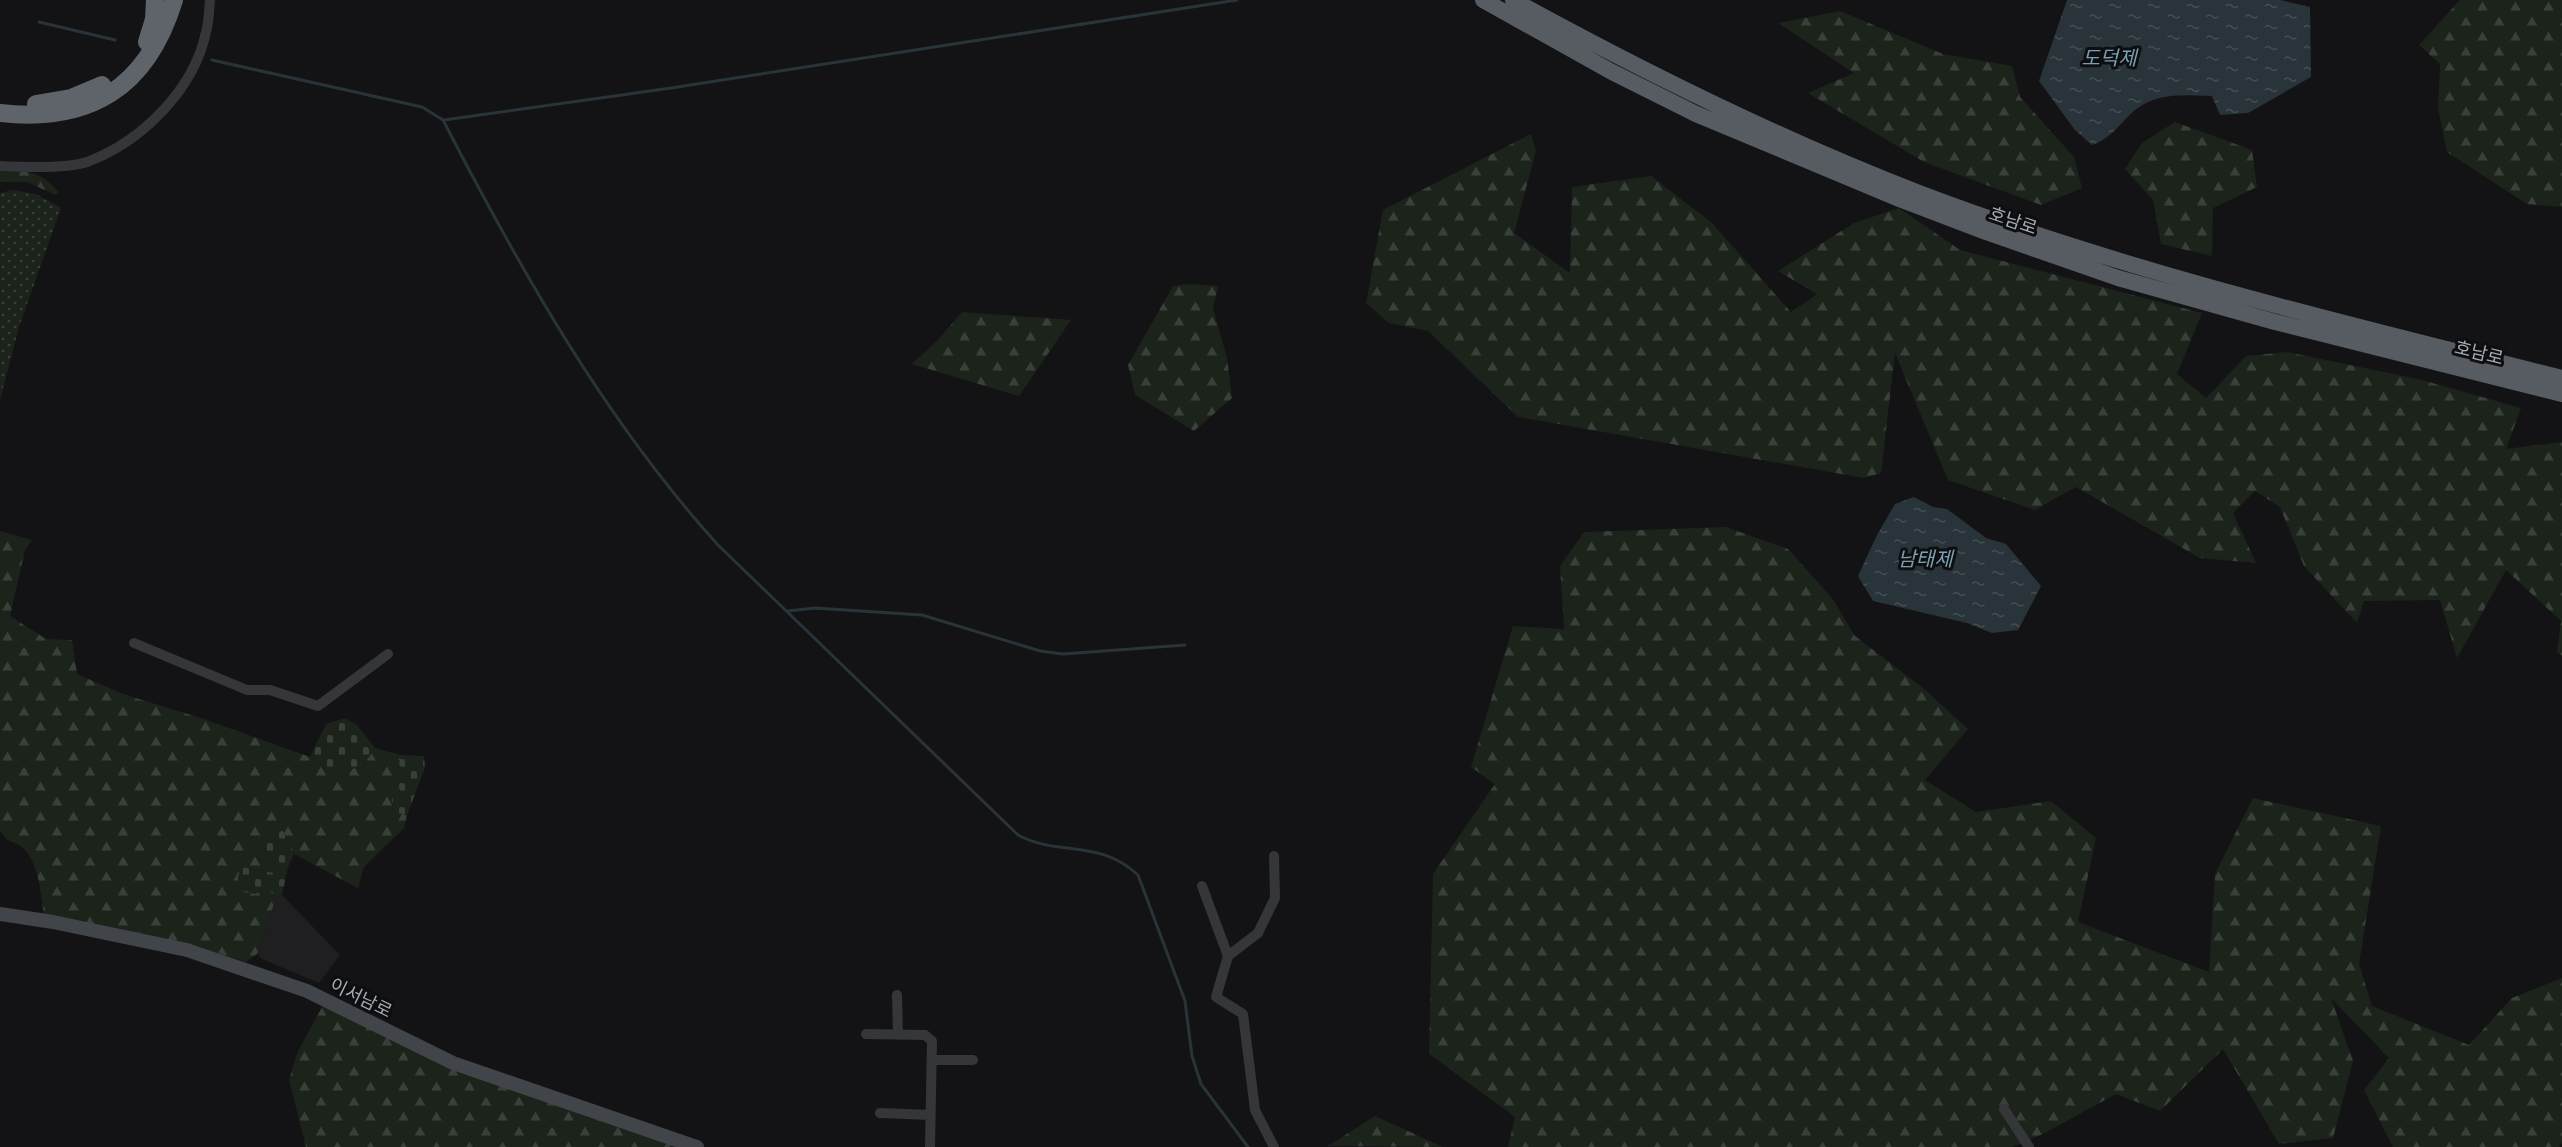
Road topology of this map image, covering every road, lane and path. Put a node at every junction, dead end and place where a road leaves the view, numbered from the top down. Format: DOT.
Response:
graph roads {
  1 [pos="155,0"];
  2 [pos="174,0"];
  3 [pos="210,0"];
  4 [pos="1483,0"];
  5 [pos="1513,0"];
  6 [pos="0,101"];
  7 [pos="0,113"];
  8 [pos="0,166"];
  9 [pos="2275,322"];
  10 [pos="2427,372"];
  11 [pos="2562,378"];
  12 [pos="2562,394"];
  13 [pos="134,644"];
  14 [pos="388,654"];
  15 [pos="1274,856"];
  16 [pos="1202,886"];
  17 [pos="0,914"];
  18 [pos="1228,956"];
  19 [pos="897,995"];
  20 [pos="866,1034"];
  21 [pos="898,1035"];
  22 [pos="932,1060"];
  23 [pos="973,1060"];
  24 [pos="2004,1109"];
  25 [pos="880,1113"];
  26 [pos="930,1115"];
  27 [pos="697,1147"];
  28 [pos="930,1147"];
  29 [pos="1274,1147"];
  30 [pos="2029,1147"];
  1 -- 6 [label="highway"];
  2 -- 7 [label="highway"];
  3 -- 8 [label="street"];
  4 -- 9 [label="highway, 호남로"];
  5 -- 11 [label="highway, 호남로"];
  9 -- 10 [label="highway"];
  9 -- 12 [label="highway, 호남로"];
  13 -- 14 [label="street"];
  15 -- 18 [label="street"];
  16 -- 18 [label="street"];
  17 -- 27 [label="main road, 이서남로"];
  18 -- 29 [label="street"];
  19 -- 21 [label="street"];
  20 -- 21 [label="street"];
  21 -- 22 [label="street"];
  22 -- 23 [label="street"];
  22 -- 26 [label="street"];
  24 -- 30 [label="street"];
  25 -- 26 [label="street"];
  26 -- 28 [label="street"];
}
